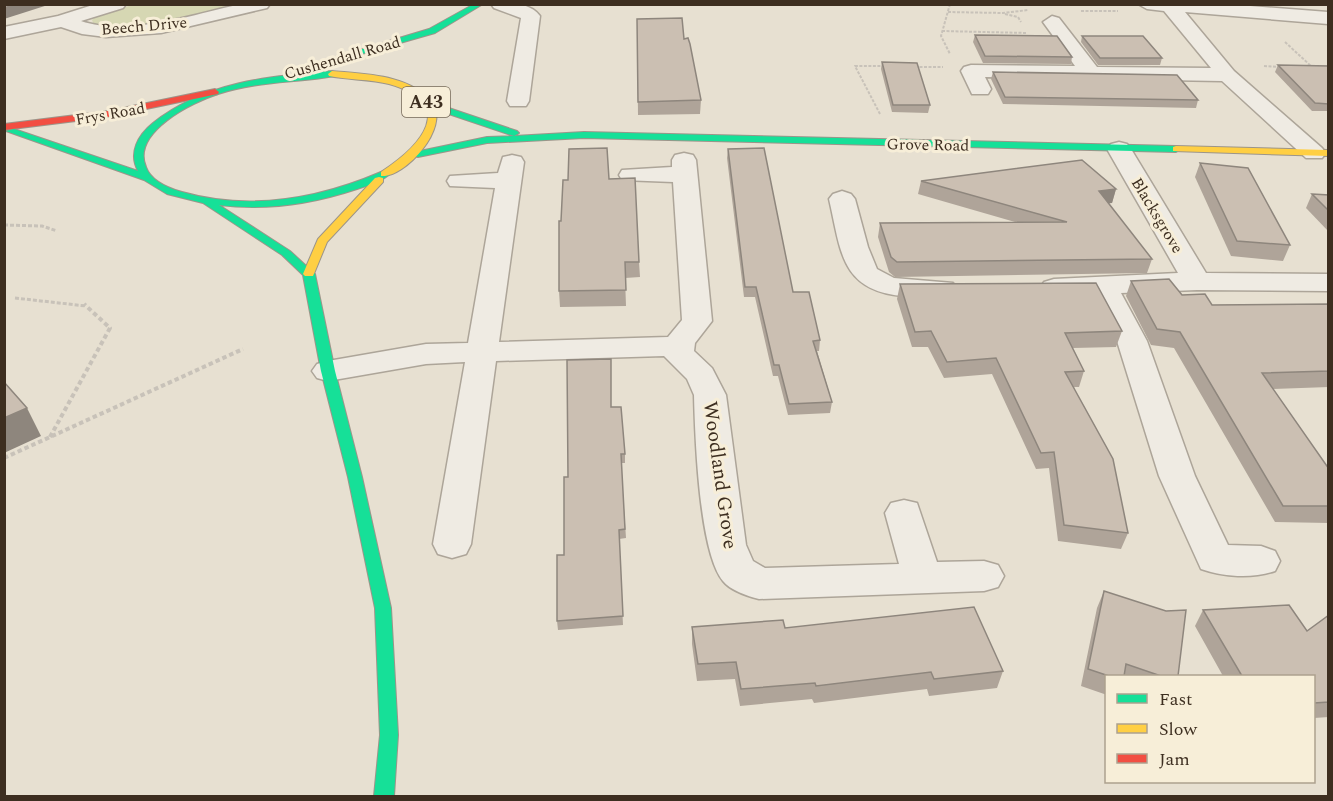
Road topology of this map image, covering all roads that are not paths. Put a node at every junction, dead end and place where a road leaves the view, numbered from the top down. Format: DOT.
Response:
graph roads {
  1 [pos="117,4"];
  2 [pos="261,4"];
  3 [pos="480,4"];
  4 [pos="500,4"];
  5 [pos="1147,4"];
  6 [pos="1171,7"];
  7 [pos="1258,10"];
  8 [pos="1329,18"];
  9 [pos="62,21"];
  10 [pos="1052,22"];
  11 [pos="432,31"];
  12 [pos="4,33"];
  13 [pos="416,49"];
  14 [pos="1091,73"];
  15 [pos="1227,75"];
  16 [pos="969,76"];
  17 [pos="251,82"];
  18 [pos="215,92"];
  19 [pos="518,101"];
  20 [pos="428,104"];
  21 [pos="4,128"];
  22 [pos="1119,149"];
  23 [pos="1321,153"];
  24 [pos="418,154"];
  25 [pos="516,160"];
  26 [pos="384,175"];
  27 [pos="631,175"];
  28 [pos="146,177"];
  29 [pos="459,181"];
  30 [pos="842,199"];
  31 [pos="204,201"];
  32 [pos="309,274"];
  33 [pos="1197,282"];
  34 [pos="1329,282"];
  35 [pos="1103,287"];
  36 [pos="1024,288"];
  37 [pos="967,289"];
  38 [pos="678,346"];
  39 [pos="481,350"];
  40 [pos="328,372"];
  41 [pos="904,513"];
  42 [pos="452,544"];
  43 [pos="1261,561"];
  44 [pos="984,576"];
  45 [pos="922,578"];
  46 [pos="384,796"];
  1 -- 9 [label="street, Beech Drive"];
  2 -- 9 [label="street, Beech Drive"];
  3 -- 11 [label="main road, Cushendall Road / A43"];
  4 -- 19 [label="street"];
  5 -- 6 [label="street"];
  6 -- 7 [label="street"];
  6 -- 15 [label="street"];
  7 -- 8 [label="street"];
  9 -- 12 [label="street, Beech Drive"];
  10 -- 14 [label="street"];
  11 -- 13 [label="main road, Cushendall Road / A43"];
  11 -- 17 [label="main road, Cushendall Road / A43"];
  14 -- 15 [label="street"];
  14 -- 16 [label="street"];
  15 -- 23 [label="street"];
  17 -- 18 [label="main road, A43"];
  17 -- 20 [label="main road, A43"];
  18 -- 21 [label="main road, Frys Road"];
  18 -- 28 [label="main road, A43"];
  20 -- 24 [label="main road, A43"];
  20 -- 25 [label="main road, Grove Road"];
  21 -- 28 [label="main road, Frys Road"];
  22 -- 23 [label="main road, Grove Road"];
  22 -- 25 [label="main road, Grove Road"];
  22 -- 33 [label="street, Blacksgrove"];
  24 -- 25 [label="main road, Grove Road"];
  24 -- 26 [label="main road, A43"];
  25 -- 29 [label="street"];
  25 -- 39 [label="street"];
  26 -- 31 [label="main road, A43"];
  26 -- 32 [label="main road, A43"];
  27 -- 38 [label="street"];
  28 -- 31 [label="main road, A43"];
  30 -- 37 [label="street"];
  31 -- 32 [label="main road, A43"];
  32 -- 40 [label="main road"];
  33 -- 34 [label="street"];
  33 -- 35 [label="street"];
  35 -- 36 [label="street"];
  35 -- 43 [label="street"];
  38 -- 39 [label="street"];
  38 -- 45 [label="street, Woodland Grove"];
  39 -- 40 [label="street"];
  39 -- 42 [label="street"];
  40 -- 46 [label="main road"];
  41 -- 45 [label="street"];
  44 -- 45 [label="street, Woodland Grove"];
}
